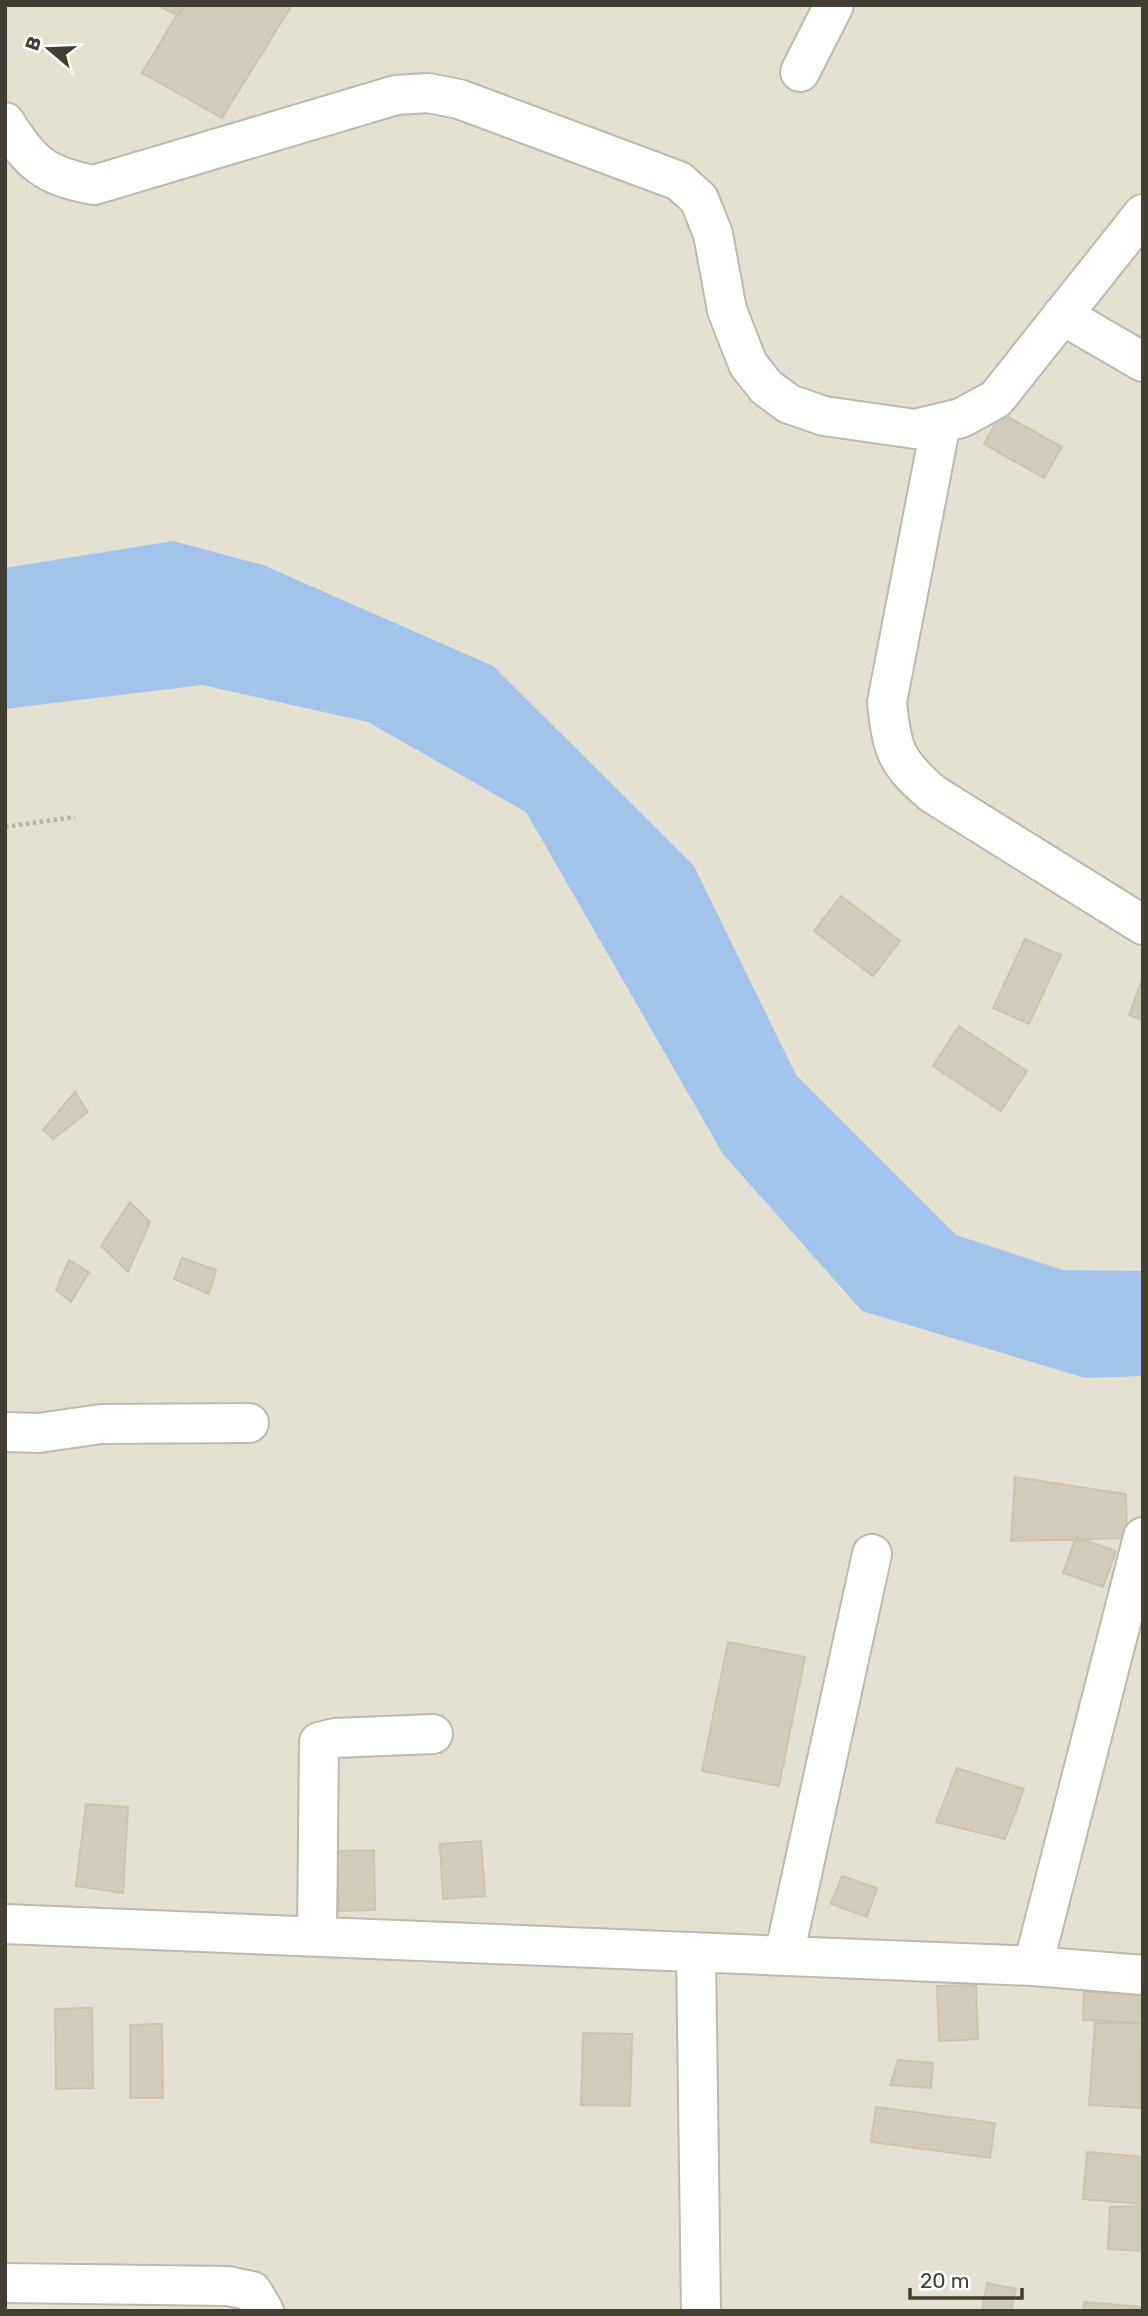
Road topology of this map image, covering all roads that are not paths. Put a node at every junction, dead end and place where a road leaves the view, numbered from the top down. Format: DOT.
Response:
graph roads {
  1 [pos="834,5"];
  2 [pos="800,72"];
  3 [pos="5,122"];
  4 [pos="1142,217"];
  5 [pos="1062,315"];
  6 [pos="1143,362"];
  7 [pos="941,423"];
  8 [pos="1143,925"];
  9 [pos="249,1423"];
  10 [pos="5,1432"];
  11 [pos="1143,1537"];
  12 [pos="873,1554"];
  13 [pos="433,1734"];
  14 [pos="5,1924"];
  15 [pos="317,1937"];
  16 [pos="696,1952"];
  17 [pos="784,1956"];
  18 [pos="1033,1966"];
  19 [pos="1143,1975"];
  20 [pos="5,2283"];
  21 [pos="264,2311"];
  22 [pos="701,2311"];
  1 -- 2 [label="street"];
  3 -- 7 [label="street"];
  4 -- 5 [label="street"];
  5 -- 6 [label="street"];
  5 -- 7 [label="street"];
  7 -- 8 [label="street"];
  9 -- 10 [label="street"];
  11 -- 18 [label="street"];
  12 -- 17 [label="street"];
  13 -- 15 [label="street"];
  14 -- 15 [label="street"];
  15 -- 16 [label="street"];
  16 -- 17 [label="street"];
  16 -- 22 [label="street"];
  17 -- 18 [label="street"];
  18 -- 19 [label="street"];
  20 -- 21 [label="street"];
}
